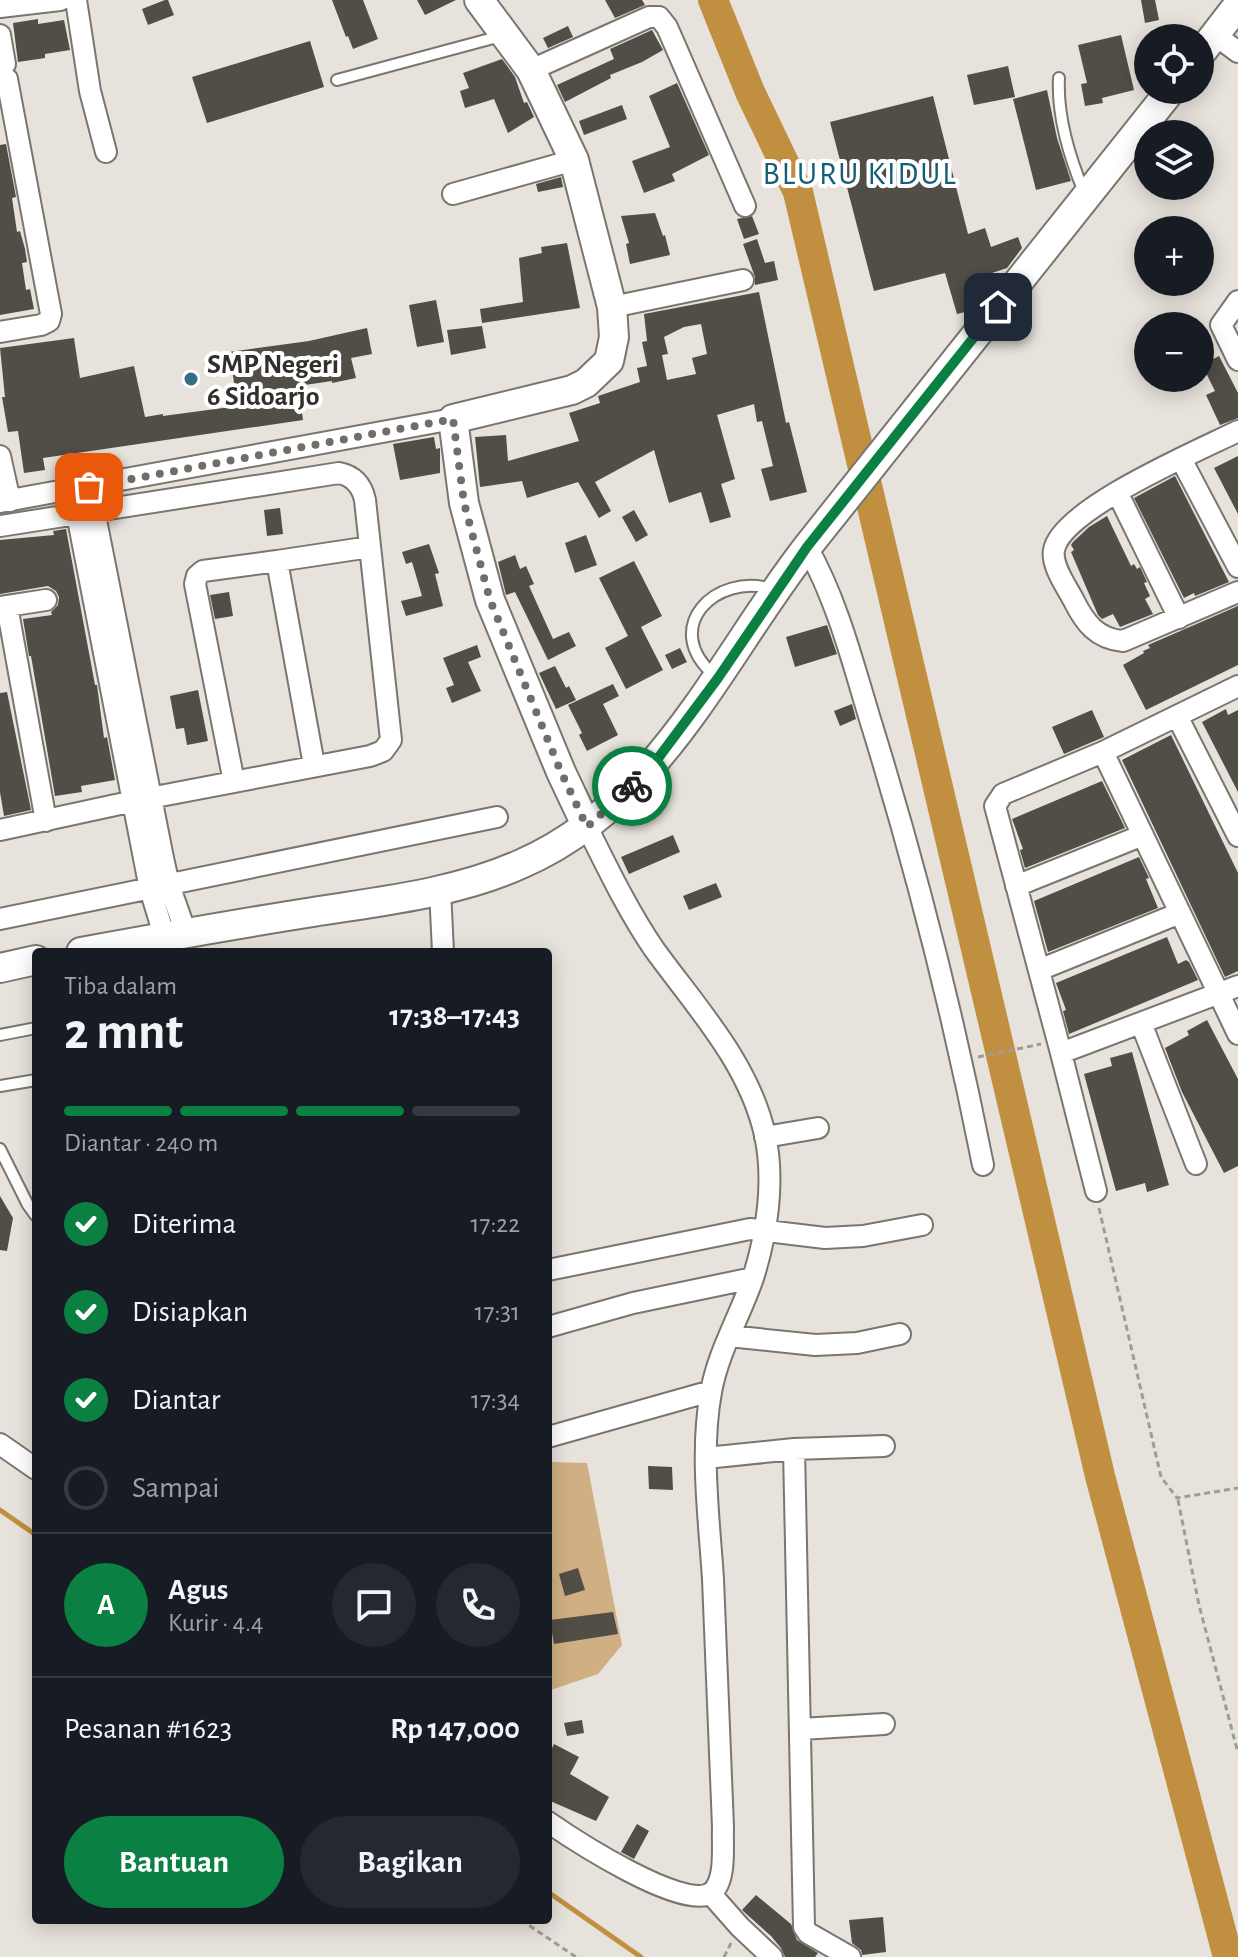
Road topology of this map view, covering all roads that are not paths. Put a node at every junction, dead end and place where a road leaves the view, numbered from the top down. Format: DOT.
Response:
graph roads {
  1 [pos="60,0"];
  2 [pos="76,0"];
  3 [pos="479,0"];
  4 [pos="0,7"];
  5 [pos="1236,11"];
  6 [pos="0,35"];
  7 [pos="506,35"];
  8 [pos="1214,36"];
  9 [pos="1214,46"];
  10 [pos="1238,52"];
  11 [pos="531,70"];
  12 [pos="1059,78"];
  13 [pos="337,80"];
  14 [pos="1160,104"];
  15 [pos="106,152"];
  16 [pos="574,160"];
  17 [pos="453,194"];
  18 [pos="1086,196"];
  19 [pos="745,206"];
  20 [pos="743,280"];
  21 [pos="1238,301"];
  22 [pos="612,307"];
  23 [pos="0,332"];
  24 [pos="1238,360"];
  25 [pos="453,419"];
  26 [pos="1238,431"];
  27 [pos="0,456"];
  28 [pos="1181,459"];
  29 [pos="1117,492"];
  30 [pos="5,501"];
  31 [pos="86,512"];
  32 [pos="0,526"];
  33 [pos="813,540"];
  34 [pos="370,547"];
  35 [pos="277,561"];
  36 [pos="1238,567"];
  37 [pos="778,590"];
  38 [pos="1238,592"];
  39 [pos="46,600"];
  40 [pos="3,607"];
  41 [pos="1179,618"];
  42 [pos="718,678"];
  43 [pos="1238,686"];
  44 [pos="1177,716"];
  45 [pos="1103,752"];
  46 [pos="314,765"];
  47 [pos="234,782"];
  48 [pos="143,799"];
  49 [pos="497,817"];
  50 [pos="46,821"];
  51 [pos="587,827"];
  52 [pos="0,830"];
  53 [pos="1143,835"];
  54 [pos="1238,836"];
  55 [pos="1016,886"];
  56 [pos="160,887"];
  57 [pos="440,889"];
  58 [pos="1180,913"];
  59 [pos="0,919"];
  60 [pos="175,935"];
  61 [pos="103,948"];
  62 [pos="443,948"];
  63 [pos="32,961"];
  64 [pos="0,968"];
  65 [pos="1039,970"];
  66 [pos="1229,990"];
  67 [pos="1141,1023"];
  68 [pos="32,1029"];
  69 [pos="1238,1034"];
  70 [pos="0,1035"];
  71 [pos="1061,1053"];
  72 [pos="32,1081"];
  73 [pos="0,1086"];
  74 [pos="818,1128"];
  75 [pos="765,1137"];
  76 [pos="0,1149"];
  77 [pos="1196,1164"];
  78 [pos="983,1165"];
  79 [pos="1096,1191"];
  80 [pos="32,1210"];
  81 [pos="922,1225"];
  82 [pos="765,1229"];
  83 [pos="552,1269"];
  84 [pos="753,1278"];
  85 [pos="552,1326"];
  86 [pos="900,1334"];
  87 [pos="729,1336"];
  88 [pos="711,1391"];
  89 [pos="552,1436"];
  90 [pos="0,1444"];
  91 [pos="884,1446"];
  92 [pos="794,1449"];
  93 [pos="706,1458"];
  94 [pos="32,1466"];
  95 [pos="884,1724"];
  96 [pos="801,1729"];
  97 [pos="552,1824"];
  98 [pos="710,1893"];
  99 [pos="772,1957"];
  100 [pos="850,1957"];
  1 -- 4 [label="street"];
  2 -- 15 [label="street"];
  3 -- 7 [label="main road"];
  5 -- 8 [label="main road"];
  6 -- 23 [label="street"];
  7 -- 11 [label="main road"];
  7 -- 13 [label="lane"];
  9 -- 10 [label="street"];
  11 -- 16 [label="main road"];
  11 -- 19 [label="street"];
  12 -- 18 [label="lane"];
  14 -- 18 [label="main road"];
  16 -- 17 [label="street"];
  16 -- 22 [label="main road"];
  18 -- 33 [label="main road"];
  20 -- 22 [label="street"];
  21 -- 24 [label="street"];
  22 -- 25 [label="main road"];
  25 -- 30 [label="street"];
  25 -- 51 [label="main road"];
  26 -- 28 [label="street"];
  27 -- 30 [label="street"];
  28 -- 29 [label="street"];
  28 -- 36 [label="street"];
  29 -- 41 [label="street"];
  29 -- 41 [label="street"];
  31 -- 32 [label="street"];
  31 -- 34 [label="street"];
  31 -- 48 [label="street"];
  33 -- 37 [label="main road"];
  33 -- 78 [label="street"];
  34 -- 35 [label="street"];
  34 -- 46 [label="street"];
  35 -- 46 [label="street"];
  35 -- 47 [label="street"];
  37 -- 42 [label="main road"];
  37 -- 42 [label="lane"];
  38 -- 41 [label="street"];
  39 -- 40 [label="street"];
  40 -- 50 [label="street"];
  42 -- 51 [label="main road"];
  43 -- 44 [label="street"];
  44 -- 45 [label="street"];
  44 -- 54 [label="street"];
  45 -- 53 [label="street"];
  45 -- 55 [label="street"];
  46 -- 47 [label="street"];
  47 -- 48 [label="street"];
  48 -- 50 [label="street"];
  48 -- 56 [label="street"];
  49 -- 56 [label="street"];
  50 -- 52 [label="street"];
  51 -- 57 [label="main road"];
  51 -- 75 [label="street"];
  53 -- 55 [label="street"];
  53 -- 58 [label="street"];
  55 -- 65 [label="street"];
  56 -- 59 [label="street"];
  56 -- 60 [label="street"];
  57 -- 60 [label="main road"];
  57 -- 62 [label="street"];
  58 -- 65 [label="street"];
  58 -- 66 [label="street"];
  60 -- 61 [label="main road"];
  63 -- 64 [label="main road"];
  65 -- 71 [label="street"];
  66 -- 67 [label="street"];
  66 -- 69 [label="street"];
  67 -- 71 [label="street"];
  67 -- 77 [label="street"];
  68 -- 70 [label="lane"];
  71 -- 79 [label="street"];
  72 -- 73 [label="lane"];
  74 -- 75 [label="street"];
  75 -- 82 [label="street"];
  76 -- 80 [label="lane"];
  81 -- 82 [label="street"];
  82 -- 83 [label="street"];
  82 -- 84 [label="street"];
  84 -- 85 [label="street"];
  84 -- 87 [label="street"];
  86 -- 87 [label="street"];
  87 -- 88 [label="street"];
  88 -- 89 [label="street"];
  88 -- 93 [label="street"];
  90 -- 94 [label="street"];
  91 -- 92 [label="street"];
  92 -- 93 [label="street"];
  92 -- 96 [label="street"];
  93 -- 98 [label="street"];
  95 -- 96 [label="street"];
  96 -- 100 [label="street"];
  97 -- 98 [label="street"];
  98 -- 99 [label="street"];
}
